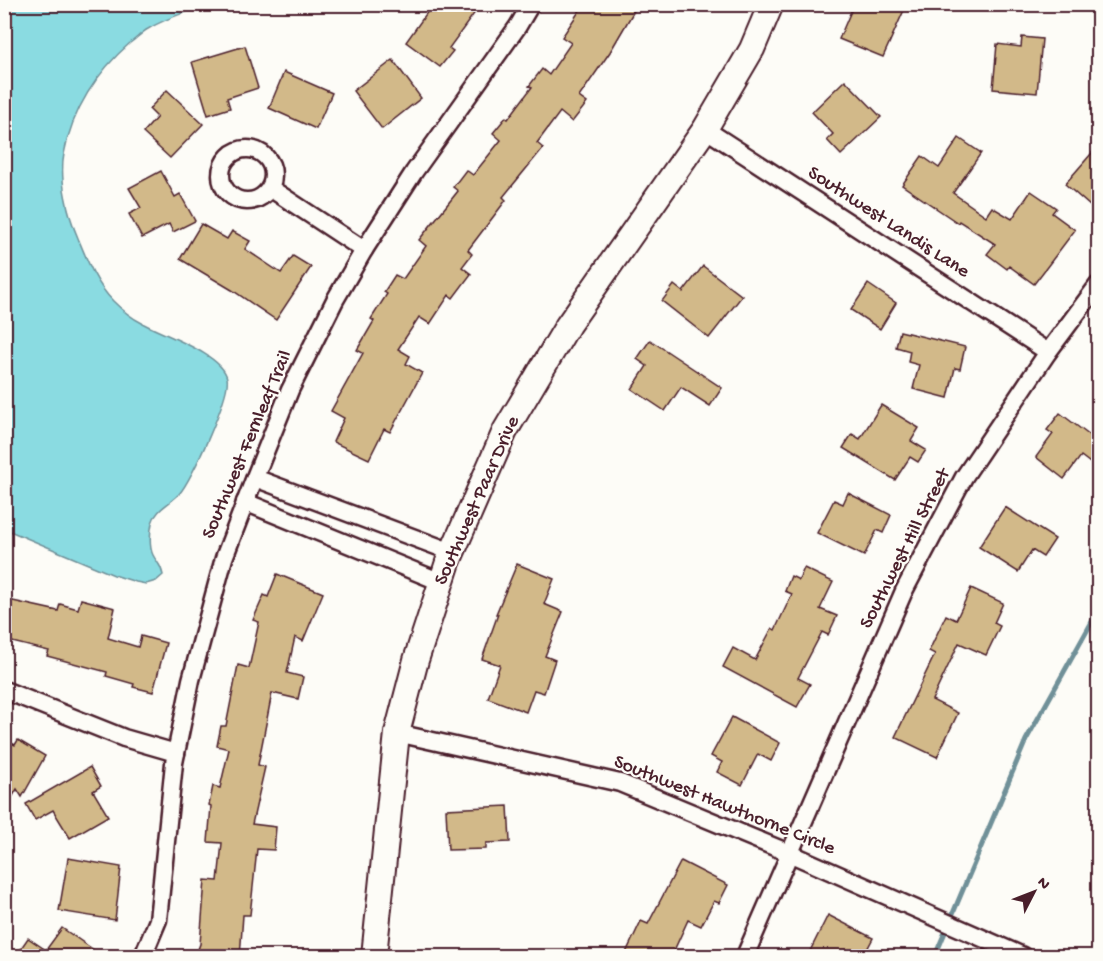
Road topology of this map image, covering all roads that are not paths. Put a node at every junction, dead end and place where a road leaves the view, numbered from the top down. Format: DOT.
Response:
graph roads {
  1 [pos="531,4"];
  2 [pos="771,4"];
  3 [pos="705,129"];
  4 [pos="270,188"];
  5 [pos="364,249"];
  6 [pos="1098,285"];
  7 [pos="1048,352"];
  8 [pos="255,478"];
  9 [pos="245,502"];
  10 [pos="452,552"];
  11 [pos="441,582"];
  12 [pos="4,690"];
  13 [pos="397,733"];
  14 [pos="176,753"];
  15 [pos="789,853"];
  16 [pos="143,957"];
  17 [pos="374,957"];
  18 [pos="745,957"];
  19 [pos="1023,957"];
  1 -- 5 [label="street, Southwest Fernleaf Trail"];
  2 -- 3 [label="street, Southwest Paar Drive"];
  3 -- 7 [label="street, Southwest Landis Lane"];
  3 -- 10 [label="street, Southwest Paar Drive"];
  4 -- 5 [label="street"];
  5 -- 8 [label="street, Southwest Fernleaf Trail"];
  6 -- 7 [label="street, Southwest Hill Street"];
  7 -- 15 [label="street, Southwest Hill Street"];
  8 -- 9 [label="street, Southwest Fernleaf Trail"];
  8 -- 10 [label="street"];
  9 -- 11 [label="street"];
  9 -- 14 [label="street, Southwest Fernleaf Trail"];
  10 -- 11 [label="street, Southwest Paar Drive"];
  11 -- 13 [label="street, Southwest Paar Drive"];
  12 -- 14 [label="street"];
  13 -- 15 [label="street, Southwest Hawthorne Circle"];
  13 -- 17 [label="street, Southwest Paar Drive"];
  14 -- 16 [label="street, Southwest Fernleaf Trail"];
  15 -- 18 [label="street, Southwest Hill Street"];
  15 -- 19 [label="street, Southwest Hawthorne Circle"];
}
